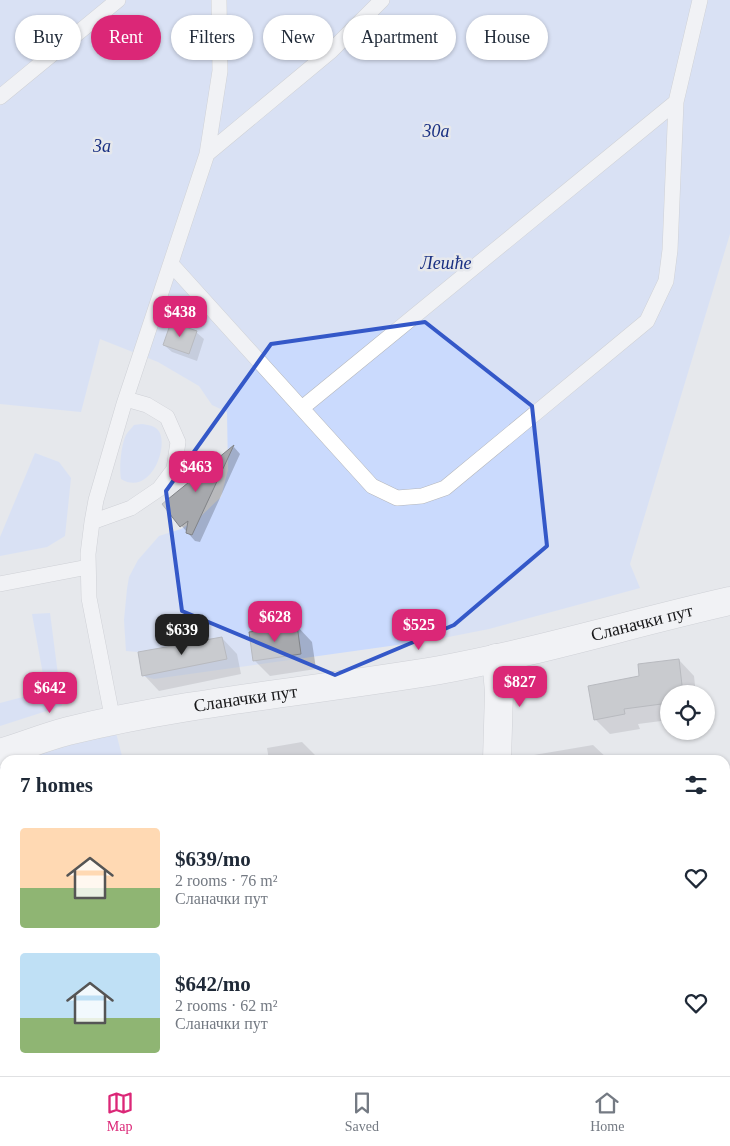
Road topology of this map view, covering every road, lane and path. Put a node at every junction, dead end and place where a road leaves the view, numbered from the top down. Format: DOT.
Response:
graph roads {
  1 [pos="118,0"];
  2 [pos="219,0"];
  3 [pos="700,0"];
  4 [pos="381,1"];
  5 [pos="0,97"];
  6 [pos="676,102"];
  7 [pos="207,154"];
  8 [pos="172,265"];
  9 [pos="126,399"];
  10 [pos="302,408"];
  11 [pos="92,522"];
  12 [pos="88,567"];
  13 [pos="0,584"];
  14 [pos="730,601"];
  15 [pos="496,658"];
  16 [pos="113,721"];
  17 [pos="0,753"];
  18 [pos="497,755"];
  1 -- 5 [label="lane"];
  2 -- 7 [label="lane"];
  3 -- 6 [label="lane"];
  4 -- 7 [label="lane"];
  6 -- 10 [label="lane"];
  6 -- 10 [label="lane"];
  7 -- 8 [label="lane"];
  8 -- 9 [label="lane"];
  8 -- 10 [label="lane"];
  9 -- 11 [label="lane"];
  9 -- 11 [label="lane"];
  11 -- 12 [label="lane"];
  12 -- 13 [label="lane"];
  12 -- 16 [label="lane"];
  14 -- 15 [label="street, Сланачки пут"];
  15 -- 16 [label="street, Сланачки пут"];
  15 -- 18 [label="street"];
  16 -- 17 [label="street, Сланачки пут"];
}
